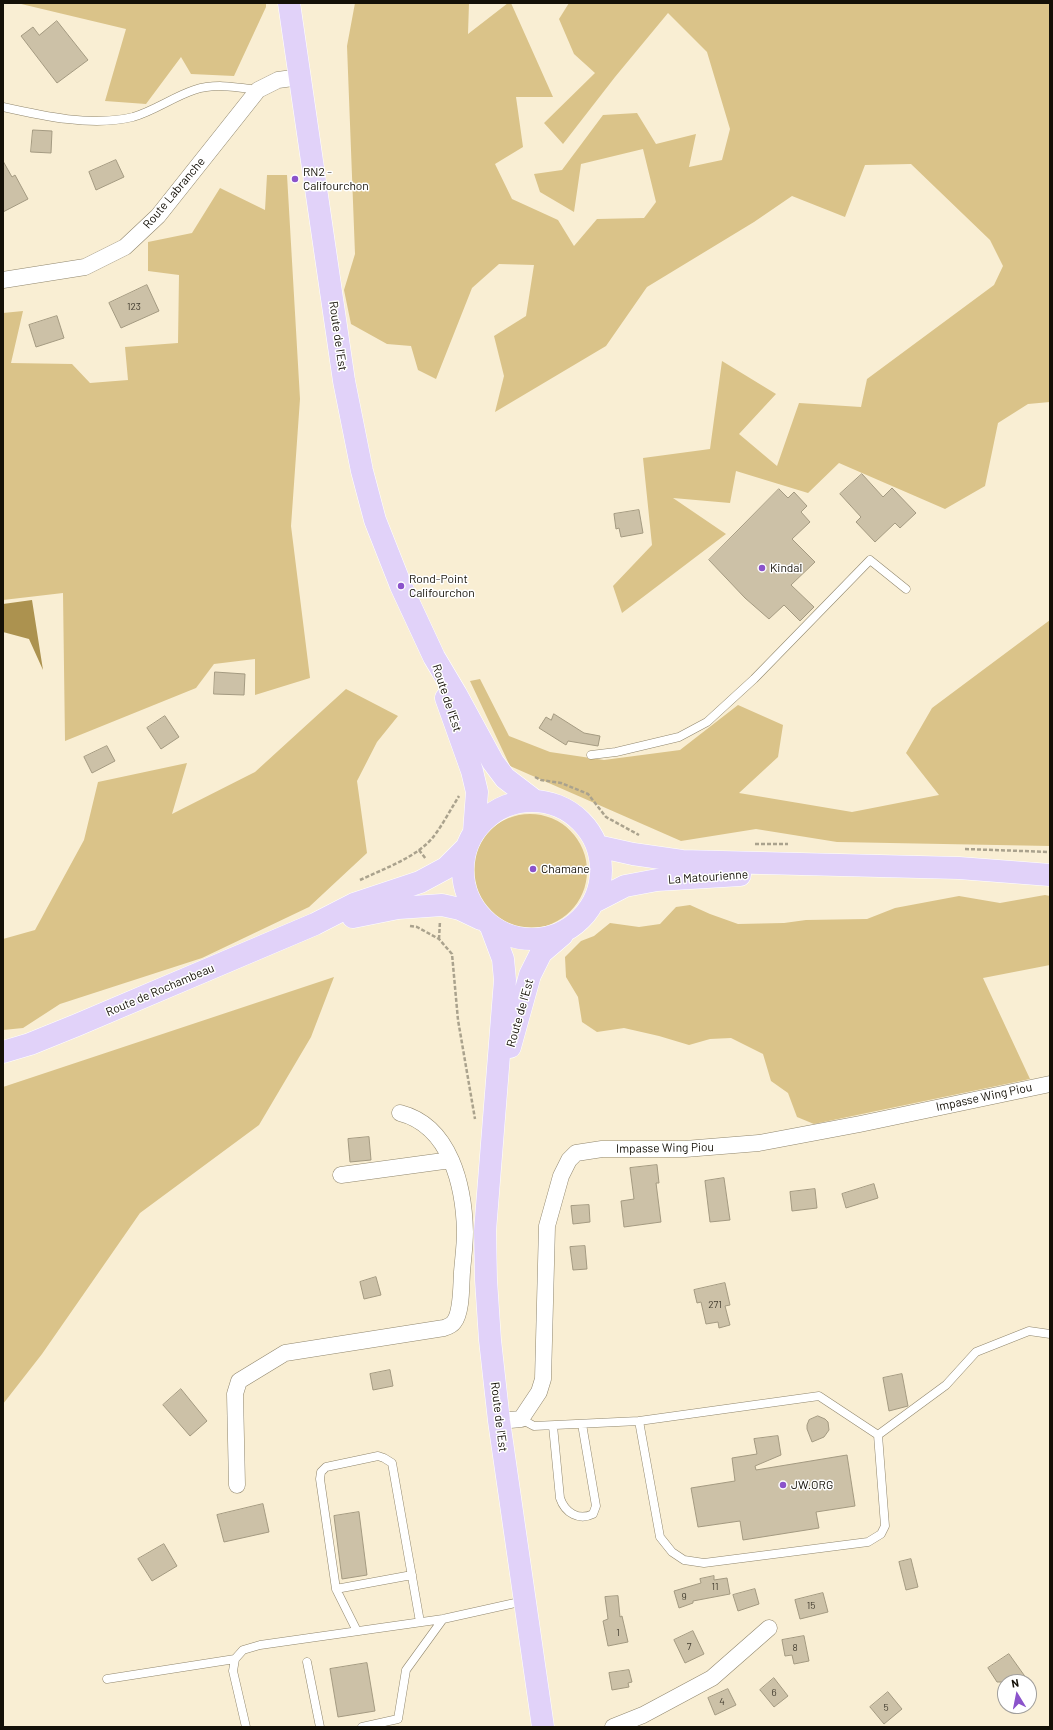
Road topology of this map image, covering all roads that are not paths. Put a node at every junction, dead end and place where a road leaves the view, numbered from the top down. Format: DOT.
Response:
graph roads {
  1 [pos="289,3"];
  2 [pos="300,77"];
  3 [pos="258,90"];
  4 [pos="3,107"];
  5 [pos="3,280"];
  6 [pos="906,589"];
  7 [pos="434,657"];
  8 [pos="591,755"];
  9 [pos="535,801"];
  10 [pos="470,840"];
  11 [pos="598,846"];
  12 [pos="827,866"];
  13 [pos="1050,874"];
  14 [pos="594,902"];
  15 [pos="486,923"];
  16 [pos="315,924"];
  17 [pos="565,932"];
  18 [pos="3,1052"];
  19 [pos="1050,1084"];
  20 [pos="495,1105"];
  21 [pos="400,1113"];
  22 [pos="451,1160"];
  23 [pos="341,1175"];
  24 [pos="475,1232"];
  25 [pos="1050,1334"];
  26 [pos="521,1419"];
  27 [pos="499,1421"];
  28 [pos="639,1422"];
  29 [pos="582,1424"];
  30 [pos="553,1426"];
  31 [pos="878,1435"];
  32 [pos="237,1485"];
  33 [pos="412,1575"];
  34 [pos="336,1588"];
  35 [pos="525,1601"];
  36 [pos="443,1619"];
  37 [pos="420,1622"];
  38 [pos="769,1628"];
  39 [pos="358,1631"];
  40 [pos="235,1659"];
  41 [pos="307,1662"];
  42 [pos="107,1679"];
  43 [pos="246,1727"];
  44 [pos="320,1727"];
  45 [pos="362,1727"];
  46 [pos="543,1727"];
  47 [pos="613,1727"];
  1 -- 2 [label="main road, Route de l'Est"];
  2 -- 3 [label="street, Route Labranche"];
  2 -- 7 [label="main road, Route de l'Est"];
  3 -- 4 [label="lane"];
  3 -- 5 [label="street, Route Labranche"];
  6 -- 8 [label="lane"];
  7 -- 9 [label="main road, Route de l'Est"];
  7 -- 10 [label="main road, Route de l'Est"];
  9 -- 10 [label="main road"];
  9 -- 11 [label="main road"];
  10 -- 15 [label="main road"];
  10 -- 16 [label="main road, Route de Rochambeau"];
  11 -- 12 [label="main road, La Matourienne"];
  11 -- 14 [label="main road"];
  12 -- 13 [label="main road, La Matourienne"];
  12 -- 14 [label="main road, La Matourienne"];
  14 -- 17 [label="main road"];
  15 -- 16 [label="main road, Route de Rochambeau"];
  15 -- 17 [label="main road"];
  15 -- 20 [label="main road, Route de l'Est"];
  16 -- 18 [label="main road, Route de Rochambeau"];
  17 -- 20 [label="main road, Route de l'Est"];
  19 -- 26 [label="street, Impasse Wing Piou"];
  20 -- 24 [label="main road, Route de l'Est"];
  21 -- 22 [label="street"];
  22 -- 23 [label="street"];
  22 -- 24 [label="street"];
  24 -- 27 [label="main road, Route de l'Est"];
  24 -- 32 [label="street"];
  25 -- 31 [label="lane"];
  26 -- 27 [label="street"];
  26 -- 30 [label="lane"];
  27 -- 35 [label="main road, Route de l'Est"];
  28 -- 29 [label="lane"];
  28 -- 31 [label="lane"];
  28 -- 31 [label="lane"];
  29 -- 30 [label="lane"];
  29 -- 30 [label="lane"];
  33 -- 34 [label="lane"];
  33 -- 34 [label="lane"];
  33 -- 37 [label="lane"];
  34 -- 39 [label="lane"];
  35 -- 36 [label="lane"];
  35 -- 46 [label="main road, Route de l'Est"];
  36 -- 37 [label="lane"];
  36 -- 45 [label="lane"];
  37 -- 39 [label="lane"];
  38 -- 47 [label="street"];
  39 -- 40 [label="lane"];
  40 -- 42 [label="lane"];
  40 -- 43 [label="lane"];
  41 -- 44 [label="lane"];
}
